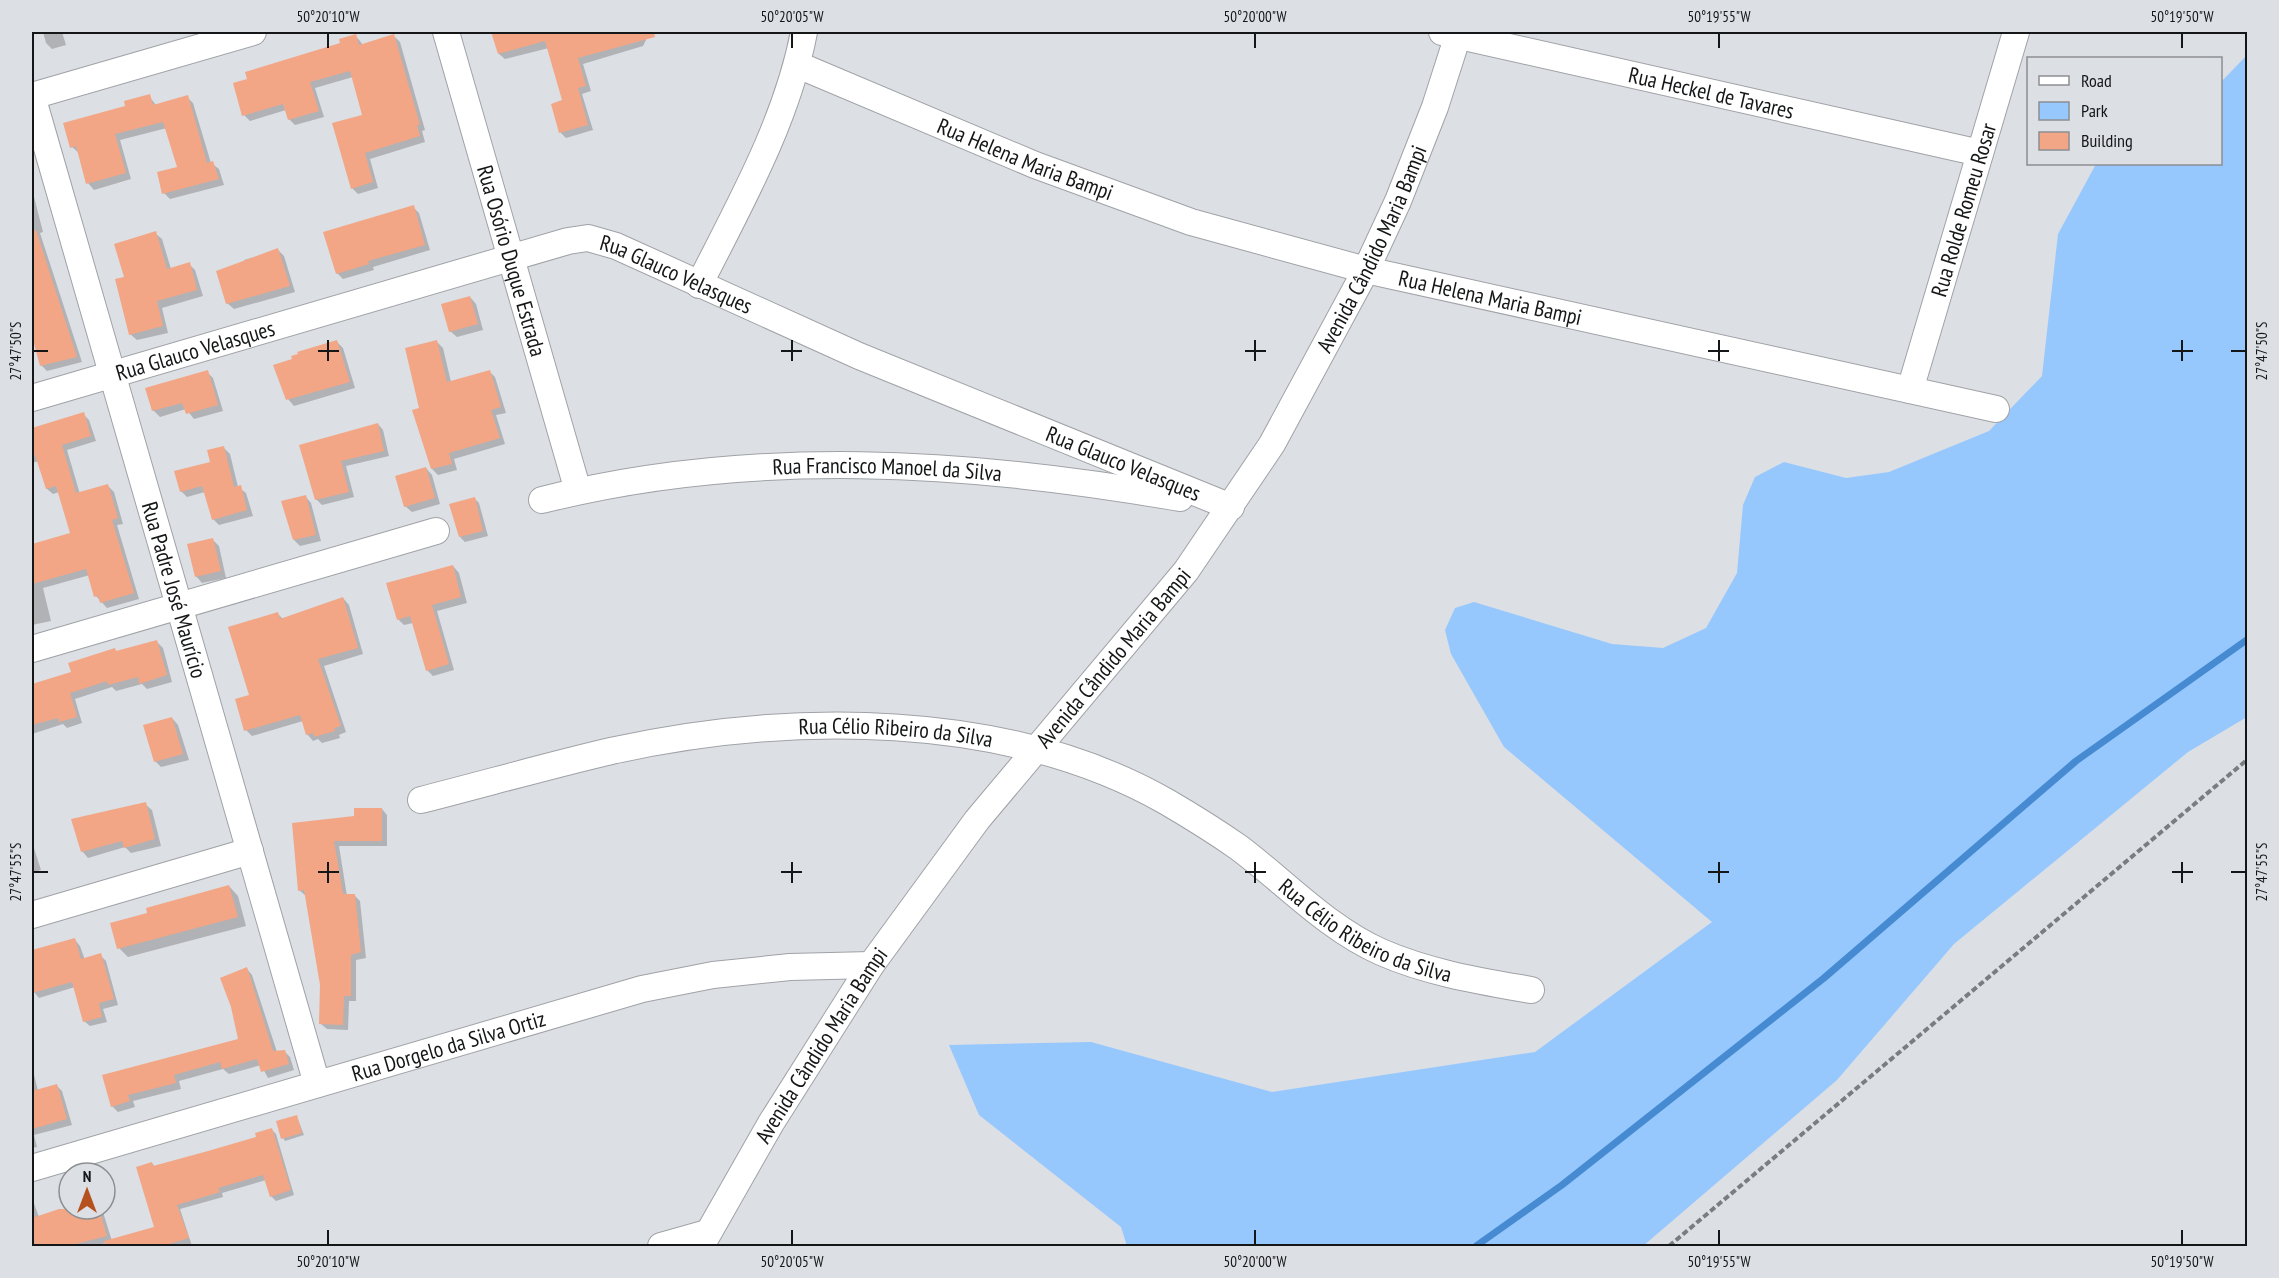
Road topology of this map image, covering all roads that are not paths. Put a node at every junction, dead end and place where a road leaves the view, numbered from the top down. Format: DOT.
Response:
graph roads {
  1 [pos="253,32"];
  2 [pos="446,32"];
  3 [pos="804,32"];
  4 [pos="2016,32"];
  5 [pos="1453,33"];
  6 [pos="798,65"];
  7 [pos="32,96"];
  8 [pos="1980,153"];
  9 [pos="511,257"];
  10 [pos="1366,270"];
  11 [pos="699,285"];
  12 [pos="112,374"];
  13 [pos="1910,390"];
  14 [pos="32,398"];
  15 [pos="1996,409"];
  16 [pos="578,491"];
  17 [pos="542,500"];
  18 [pos="1231,507"];
  19 [pos="436,531"];
  20 [pos="179,606"];
  21 [pos="32,649"];
  22 [pos="1035,749"];
  23 [pos="421,800"];
  24 [pos="250,851"];
  25 [pos="32,915"];
  26 [pos="871,965"];
  27 [pos="1531,990"];
  28 [pos="317,1084"];
  29 [pos="32,1168"];
  30 [pos="704,1240"];
  31 [pos="662,1246"];
  1 -- 7 [label="street"];
  2 -- 9 [label="street, Rua Osório Duque Estrada"];
  3 -- 6 [label="street"];
  4 -- 8 [label="street, Rua Rolde Romeu Rosar"];
  5 -- 8 [label="street, Rua Heckel de Tavares"];
  5 -- 10 [label="street, Avenida Cândido Maria Bampi"];
  6 -- 10 [label="street, Rua Helena Maria Bampi"];
  6 -- 11 [label="street"];
  7 -- 12 [label="street, Rua Padre José Maurício"];
  8 -- 13 [label="street, Rua Rolde Romeu Rosar"];
  9 -- 11 [label="street, Rua Glauco Velasques"];
  9 -- 12 [label="street, Rua Glauco Velasques"];
  9 -- 16 [label="street, Rua Osório Duque Estrada"];
  10 -- 13 [label="street, Rua Helena Maria Bampi"];
  10 -- 18 [label="street, Avenida Cândido Maria Bampi"];
  11 -- 18 [label="street, Rua Glauco Velasques"];
  12 -- 14 [label="street, Rua Glauco Velasques"];
  12 -- 20 [label="street, Rua Padre José Maurício"];
  13 -- 15 [label="street, Rua Helena Maria Bampi"];
  16 -- 17 [label="street, Rua Francisco Manoel da Silva"];
  16 -- 18 [label="street, Rua Francisco Manoel da Silva"];
  18 -- 22 [label="street, Avenida Cândido Maria Bampi"];
  19 -- 20 [label="street"];
  20 -- 21 [label="street"];
  20 -- 24 [label="street, Rua Padre José Maurício"];
  22 -- 23 [label="street, Rua Célio Ribeiro da Silva"];
  22 -- 26 [label="street, Avenida Cândido Maria Bampi"];
  22 -- 27 [label="street, Rua Célio Ribeiro da Silva"];
  24 -- 25 [label="street"];
  24 -- 28 [label="street, Rua Padre José Maurício"];
  26 -- 28 [label="street, Rua Dorgelo da Silva Ortiz"];
  26 -- 30 [label="street, Avenida Cândido Maria Bampi"];
  28 -- 29 [label="street, Rua Dorgelo da Silva Ortiz"];
  30 -- 31 [label="street"];
}
